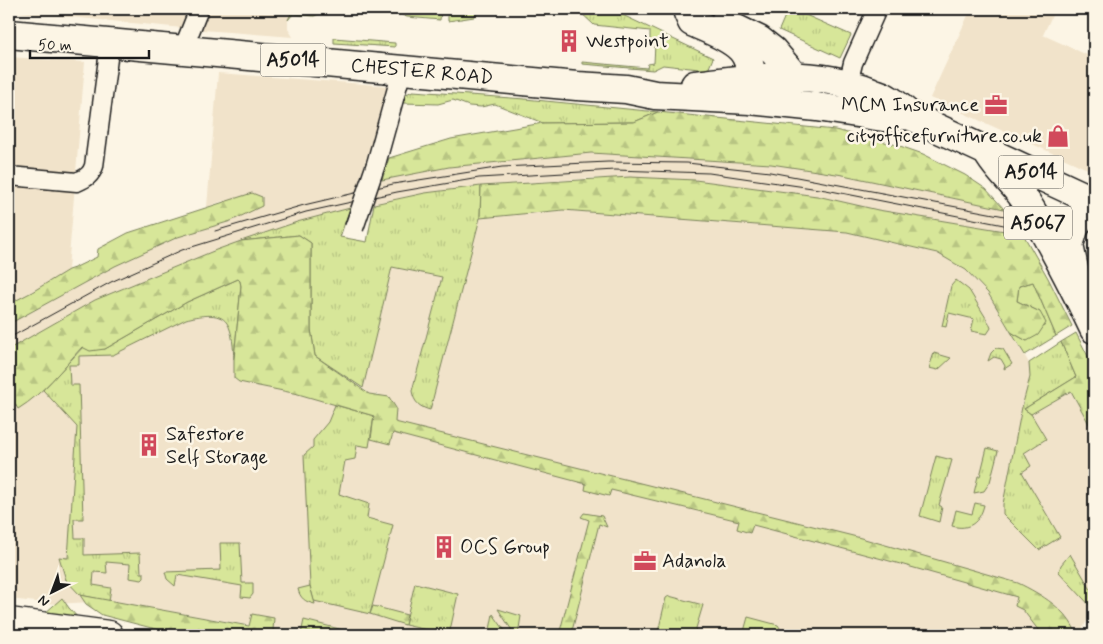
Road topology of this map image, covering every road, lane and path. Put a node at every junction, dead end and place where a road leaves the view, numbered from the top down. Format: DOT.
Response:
graph roads {
  1 [pos="199,9"];
  2 [pos="877,9"];
  3 [pos="683,11"];
  4 [pos="9,34"];
  5 [pos="110,42"];
  6 [pos="183,49"];
  7 [pos="402,70"];
  8 [pos="752,77"];
  9 [pos="795,77"];
  10 [pos="848,84"];
  11 [pos="626,89"];
  12 [pos="910,115"];
  13 [pos="882,117"];
  14 [pos="986,150"];
  15 [pos="9,176"];
  16 [pos="1094,201"];
  17 [pos="1094,207"];
  18 [pos="1094,226"];
  19 [pos="354,228"];
  20 [pos="1094,276"];
  21 [pos="1080,302"];
  22 [pos="1094,328"];
  23 [pos="9,622"];
  24 [pos="109,635"];
  1 -- 6 [label="street"];
  2 -- 10 [label="street"];
  3 -- 8 [label="main road"];
  3 -- 9 [label="main road"];
  4 -- 5 [label="main road, CHESTER ROAD / A5014"];
  5 -- 6 [label="main road, CHESTER ROAD / A5014"];
  5 -- 15 [label="street"];
  6 -- 7 [label="main road, CHESTER ROAD / A5014"];
  7 -- 11 [label="main road, CHESTER ROAD / A5014"];
  7 -- 19 [label="street, bridge"];
  8 -- 9 [label="main road, CHESTER ROAD / A5014"];
  8 -- 11 [label="main road, CHESTER ROAD / A5014"];
  8 -- 13 [label="main road"];
  9 -- 10 [label="main road, A5014"];
  10 -- 12 [label="main road, A5014"];
  11 -- 13 [label="main road, CHESTER ROAD / A5014"];
  12 -- 13 [label="main road, CHESTER ROAD / A5014"];
  12 -- 14 [label="main road, A5014"];
  14 -- 16 [label="main road, A5014"];
  14 -- 21 [label="main road, A5067"];
  17 -- 21 [label="main road, A5067"];
  18 -- 20 [label="main road, A5067"];
  21 -- 22 [label="main road, A5067"];
  23 -- 24 [label="main road"];
}
